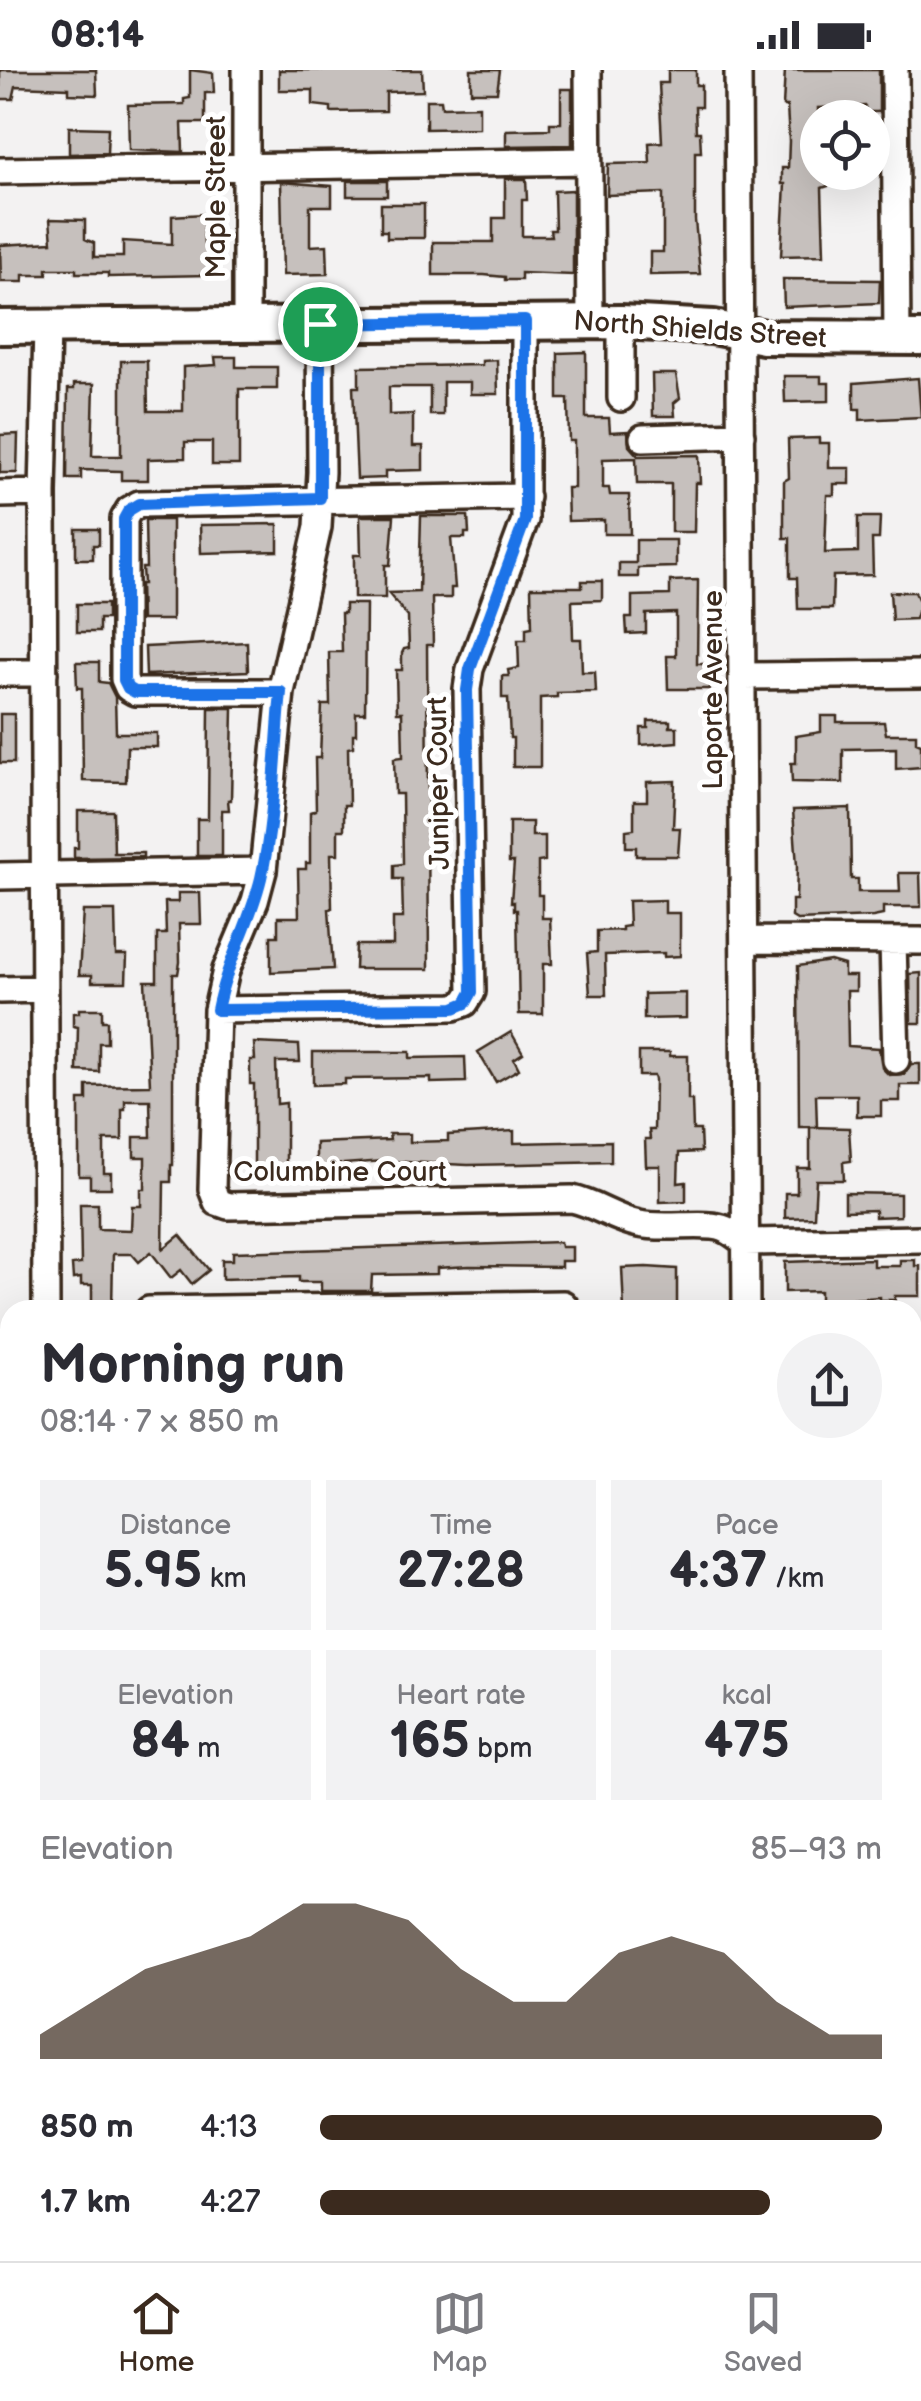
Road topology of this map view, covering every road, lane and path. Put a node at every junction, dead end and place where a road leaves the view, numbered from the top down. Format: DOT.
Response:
graph roads {
  1 [pos="246,70"];
  2 [pos="588,70"];
  3 [pos="738,70"];
  4 [pos="895,70"];
  5 [pos="909,155"];
  6 [pos="588,161"];
  7 [pos="246,166"];
  8 [pos="0,170"];
  9 [pos="525,321"];
  10 [pos="605,322"];
  11 [pos="246,324"];
  12 [pos="320,324"];
  13 [pos="0,327"];
  14 [pos="47,327"];
  15 [pos="740,332"];
  16 [pos="909,338"];
  17 [pos="621,398"];
  18 [pos="742,435"];
  19 [pos="643,438"];
  20 [pos="43,493"];
  21 [pos="0,494"];
  22 [pos="526,497"];
  23 [pos="320,498"];
  24 [pos="44,673"];
  25 [pos="0,674"];
  26 [pos="921,674"];
  27 [pos="743,676"];
  28 [pos="281,692"];
  29 [pos="262,871"];
  30 [pos="0,876"];
  31 [pos="44,876"];
  32 [pos="746,940"];
  33 [pos="894,941"];
  34 [pos="921,941"];
  35 [pos="44,989"];
  36 [pos="0,990"];
  37 [pos="217,1010"];
  38 [pos="896,1060"];
  39 [pos="921,1239"];
  40 [pos="745,1242"];
  41 [pos="46,1300"];
  42 [pos="746,1300"];
  1 -- 7 [label="street, Maple Street"];
  2 -- 6 [label="street"];
  3 -- 15 [label="street, Laporte Avenue"];
  4 -- 5 [label="street"];
  5 -- 16 [label="street"];
  6 -- 7 [label="street"];
  6 -- 10 [label="street"];
  7 -- 8 [label="street"];
  7 -- 11 [label="street, Maple Street"];
  9 -- 10 [label="main road, North Shields Street"];
  9 -- 12 [label="main road, North Shields Street"];
  9 -- 22 [label="street, Juniper Court"];
  10 -- 15 [label="main road, North Shields Street"];
  10 -- 17 [label="street"];
  11 -- 12 [label="main road, North Shields Street"];
  11 -- 14 [label="main road, North Shields Street"];
  12 -- 23 [label="street, Columbine Court"];
  13 -- 14 [label="main road, North Shields Street"];
  14 -- 20 [label="street"];
  15 -- 16 [label="main road, North Shields Street"];
  15 -- 18 [label="street, Laporte Avenue"];
  18 -- 19 [label="street"];
  18 -- 27 [label="street, Laporte Avenue"];
  20 -- 21 [label="street"];
  20 -- 24 [label="street"];
  22 -- 23 [label="street"];
  22 -- 37 [label="street, Juniper Court"];
  23 -- 28 [label="street, Columbine Court"];
  23 -- 28 [label="street"];
  24 -- 25 [label="street"];
  24 -- 31 [label="street"];
  26 -- 27 [label="street"];
  27 -- 32 [label="street, Laporte Avenue"];
  28 -- 29 [label="street, Columbine Court"];
  29 -- 31 [label="street"];
  29 -- 37 [label="street, Columbine Court"];
  30 -- 31 [label="street"];
  31 -- 35 [label="street"];
  32 -- 33 [label="street"];
  32 -- 40 [label="street, Laporte Avenue"];
  33 -- 34 [label="street"];
  33 -- 38 [label="street"];
  35 -- 36 [label="street"];
  35 -- 41 [label="street"];
  37 -- 40 [label="street, Columbine Court"];
  39 -- 40 [label="street"];
  40 -- 42 [label="street, Laporte Avenue"];
}
